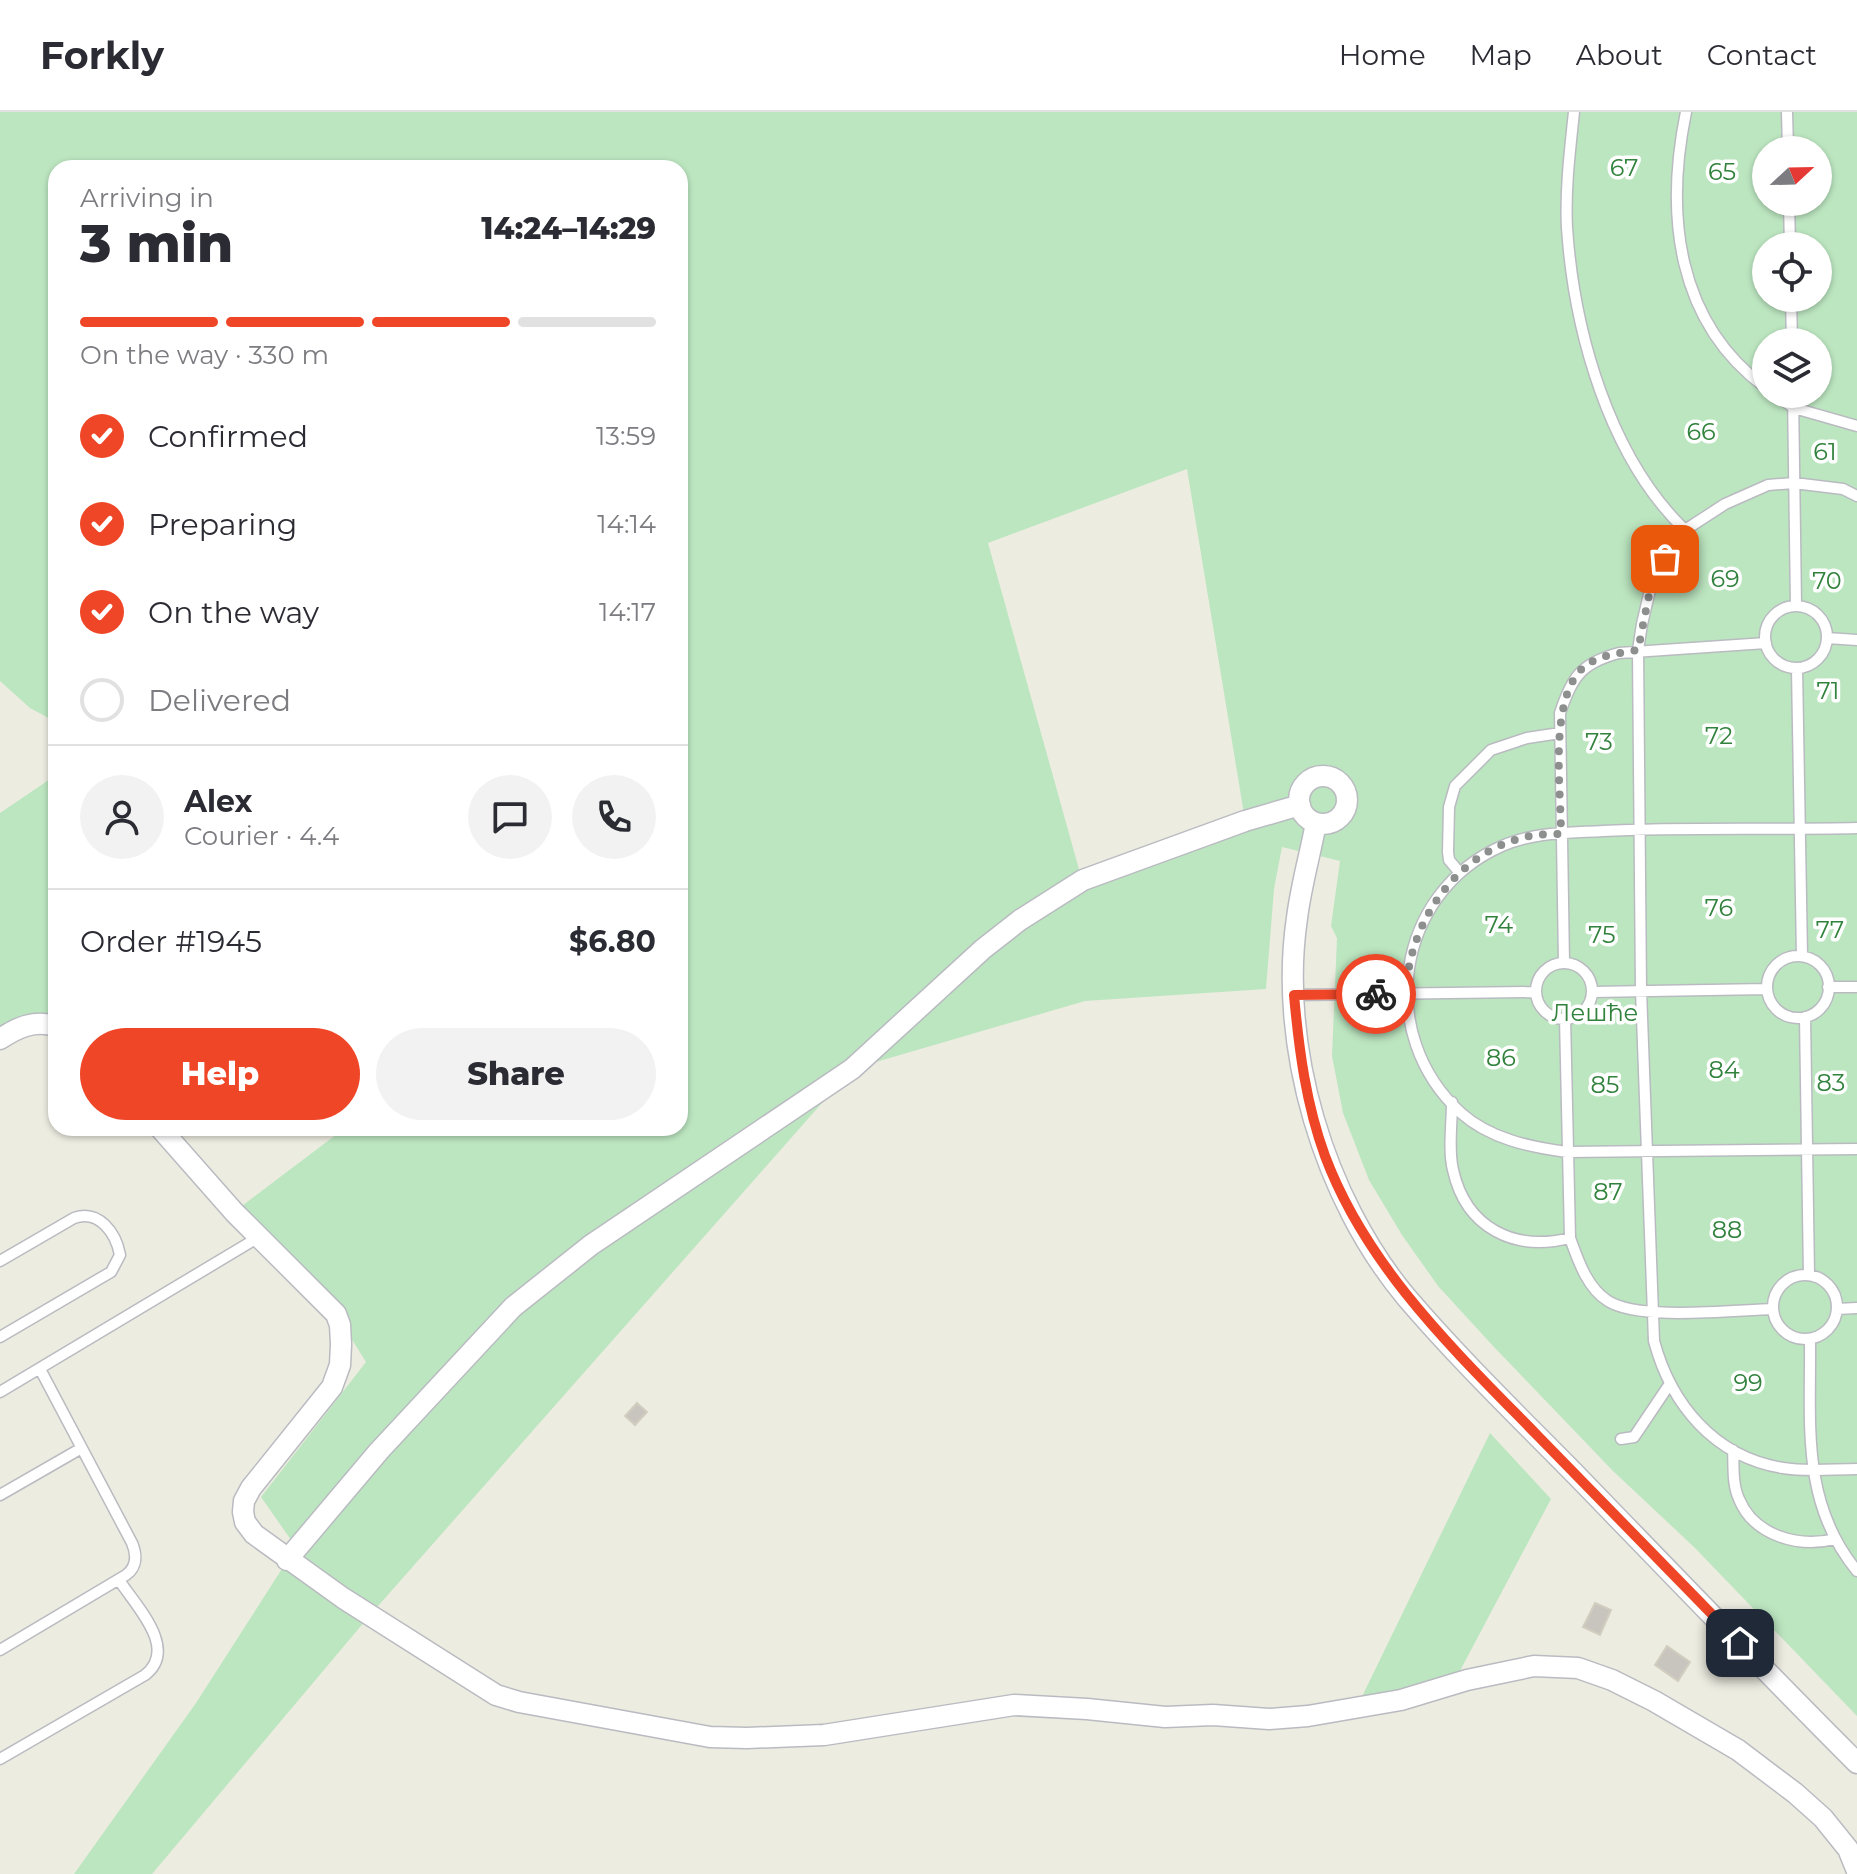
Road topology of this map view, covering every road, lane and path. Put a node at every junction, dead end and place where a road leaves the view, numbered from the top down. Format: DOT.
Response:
graph roads {
  1 [pos="1574,112"];
  2 [pos="1686,112"];
  3 [pos="1787,112"];
  4 [pos="1788,136"];
  5 [pos="1752,378"];
  6 [pos="1794,408"];
  7 [pos="1857,426"];
  8 [pos="1794,483"];
  9 [pos="1857,496"];
  10 [pos="1685,530"];
  11 [pos="1796,606"];
  12 [pos="1827,638"];
  13 [pos="1857,640"];
  14 [pos="1766,643"];
  15 [pos="1638,650"];
  16 [pos="1797,668"];
  17 [pos="1560,733"];
  18 [pos="1300,805"];
  19 [pos="1316,823"];
  20 [pos="1857,828"];
  21 [pos="1639,829"];
  22 [pos="1801,829"];
  23 [pos="1561,834"];
  24 [pos="1460,873"];
  25 [pos="1802,956"];
  26 [pos="1564,963"];
  27 [pos="1828,987"];
  28 [pos="1857,987"];
  29 [pos="1767,989"];
  30 [pos="1641,990"];
  31 [pos="1536,992"];
  32 [pos="1592,992"];
  33 [pos="1406,994"];
  34 [pos="1294,995"];
  35 [pos="1805,1017"];
  36 [pos="1565,1018"];
  37 [pos="48,1024"];
  38 [pos="0,1039"];
  39 [pos="1452,1102"];
  40 [pos="167,1136"];
  41 [pos="1857,1149"];
  42 [pos="1807,1150"];
  43 [pos="1647,1151"];
  44 [pos="1567,1152"];
  45 [pos="260,1237"];
  46 [pos="1570,1238"];
  47 [pos="0,1261"];
  48 [pos="1809,1275"];
  49 [pos="1857,1308"];
  50 [pos="1773,1309"];
  51 [pos="1837,1309"];
  52 [pos="1651,1312"];
  53 [pos="0,1337"];
  54 [pos="1810,1339"];
  55 [pos="40,1369"];
  56 [pos="1669,1385"];
  57 [pos="0,1392"];
  58 [pos="1621,1439"];
  59 [pos="80,1449"];
  60 [pos="1733,1450"];
  61 [pos="1857,1469"];
  62 [pos="1812,1470"];
  63 [pos="0,1495"];
  64 [pos="1835,1539"];
  65 [pos="287,1560"];
  66 [pos="1857,1571"];
  67 [pos="119,1580"];
  68 [pos="0,1650"];
  69 [pos="0,1759"];
  70 [pos="1857,1763"];
  71 [pos="1857,1871"];
  1 -- 10 [label="lane"];
  2 -- 5 [label="lane"];
  3 -- 4 [label="lane"];
  6 -- 7 [label="lane"];
  6 -- 8 [label="lane"];
  8 -- 9 [label="lane"];
  8 -- 10 [label="lane"];
  8 -- 11 [label="lane"];
  10 -- 15 [label="lane"];
  11 -- 12 [label="lane"];
  11 -- 14 [label="lane"];
  12 -- 13 [label="lane"];
  12 -- 16 [label="lane"];
  14 -- 15 [label="lane"];
  14 -- 16 [label="lane"];
  15 -- 17 [label="lane"];
  15 -- 21 [label="lane"];
  16 -- 22 [label="lane"];
  17 -- 23 [label="lane"];
  17 -- 24 [label="lane"];
  18 -- 19 [label="street"];
  18 -- 19 [label="street"];
  18 -- 65 [label="street"];
  19 -- 34 [label="street"];
  20 -- 22 [label="lane"];
  21 -- 22 [label="lane"];
  21 -- 23 [label="lane"];
  21 -- 30 [label="lane"];
  22 -- 25 [label="lane"];
  23 -- 24 [label="lane"];
  23 -- 26 [label="lane"];
  24 -- 33 [label="lane"];
  25 -- 27 [label="lane"];
  25 -- 29 [label="lane"];
  26 -- 31 [label="lane"];
  26 -- 32 [label="lane"];
  27 -- 28 [label="lane"];
  27 -- 35 [label="lane"];
  29 -- 30 [label="lane"];
  29 -- 35 [label="lane"];
  30 -- 32 [label="lane"];
  30 -- 43 [label="lane"];
  31 -- 33 [label="lane"];
  31 -- 36 [label="lane"];
  32 -- 36 [label="lane"];
  33 -- 34 [label="lane"];
  33 -- 39 [label="lane"];
  34 -- 70 [label="street"];
  35 -- 42 [label="lane"];
  36 -- 44 [label="lane"];
  37 -- 38 [label="street"];
  39 -- 44 [label="lane"];
  39 -- 46 [label="lane"];
  40 -- 45 [label="street"];
  41 -- 42 [label="lane"];
  42 -- 43 [label="lane"];
  42 -- 48 [label="lane"];
  43 -- 44 [label="lane"];
  43 -- 52 [label="lane"];
  44 -- 46 [label="lane"];
  45 -- 55 [label="lane"];
  45 -- 65 [label="street"];
  46 -- 52 [label="lane"];
  47 -- 53 [label="lane"];
  48 -- 50 [label="lane"];
  48 -- 51 [label="lane"];
  49 -- 51 [label="lane"];
  50 -- 52 [label="lane"];
  50 -- 54 [label="lane"];
  51 -- 54 [label="lane"];
  52 -- 56 [label="lane"];
  54 -- 62 [label="lane"];
  55 -- 57 [label="lane"];
  55 -- 59 [label="lane"];
  56 -- 58 [label="lane"];
  56 -- 60 [label="lane"];
  59 -- 63 [label="lane"];
  59 -- 67 [label="lane"];
  60 -- 62 [label="lane"];
  60 -- 64 [label="lane"];
  61 -- 62 [label="lane"];
  62 -- 64 [label="lane"];
  64 -- 66 [label="lane"];
  65 -- 71 [label="street"];
  67 -- 68 [label="lane"];
  67 -- 69 [label="lane"];
}
